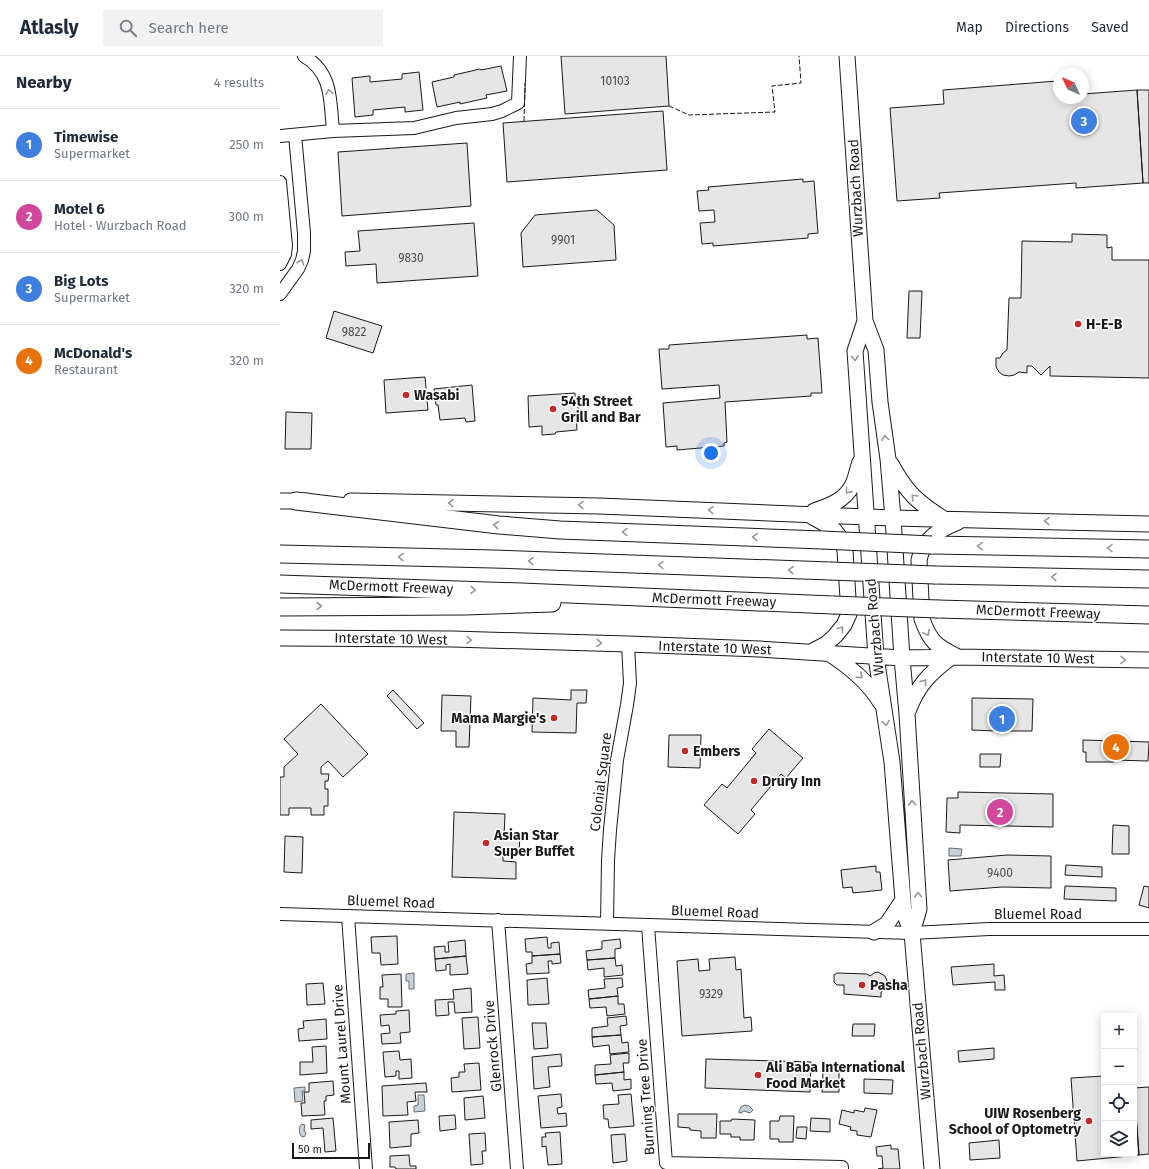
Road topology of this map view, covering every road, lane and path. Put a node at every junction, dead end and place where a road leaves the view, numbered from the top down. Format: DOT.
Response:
graph roads {
  1 [pos="304,56"];
  2 [pos="520,56"];
  3 [pos="848,56"];
  4 [pos="333,131"];
  5 [pos="295,134"];
  6 [pos="280,136"];
  7 [pos="280,182"];
  8 [pos="280,264"];
  9 [pos="280,294"];
  10 [pos="865,321"];
  11 [pos="862,455"];
  12 [pos="888,459"];
  13 [pos="288,501"];
  14 [pos="806,514"];
  15 [pos="866,517"];
  16 [pos="894,518"];
  17 [pos="945,520"];
  18 [pos="963,520"];
  19 [pos="1149,524"];
  20 [pos="1149,549"];
  21 [pos="280,554"];
  22 [pos="1149,571"];
  23 [pos="1074,578"];
  24 [pos="1149,579"];
  25 [pos="280,584"];
  26 [pos="680,599"];
  27 [pos="280,606"];
  28 [pos="1074,613"];
  29 [pos="1149,615"];
  30 [pos="1149,626"];
  31 [pos="280,638"];
  32 [pos="628,644"];
  33 [pos="810,652"];
  34 [pos="829,653"];
  35 [pos="876,657"];
  36 [pos="902,658"];
  37 [pos="954,658"];
  38 [pos="1149,660"];
  39 [pos="883,706"];
  40 [pos="907,714"];
  41 [pos="903,900"];
  42 [pos="280,914"];
  43 [pos="348,916"];
  44 [pos="498,920"];
  45 [pos="607,923"];
  46 [pos="648,926"];
  47 [pos="1149,929"];
  48 [pos="874,932"];
  49 [pos="912,933"];
  50 [pos="842,1168"];
  51 [pos="366,1169"];
  52 [pos="517,1169"];
  53 [pos="932,1169"];
  4 -- 1 [label="street, one-way"];
  2 -- 4 [label="street"];
  3 -- 10 [label="main road, Wurzbach Road"];
  4 -- 5 [label="street"];
  5 -- 6 [label="street"];
  9 -- 5 [label="street, one-way"];
  7 -- 8 [label="street"];
  10 -- 11 [label="main road, Wurzbach Road, one-way"];
  12 -- 10 [label="main road, Wurzbach Road, one-way"];
  11 -- 14 [label="main road, one-way"];
  11 -- 15 [label="main road, Wurzbach Road"];
  12 -- 16 [label="main road, Wurzbach Road"];
  17 -- 12 [label="main road, one-way"];
  14 -- 13 [label="main road, one-way"];
  20 -- 13 [label="highway, one-way, bridge"];
  14 -- 15 [label="main road"];
  33 -- 14 [label="main road, one-way"];
  15 -- 16 [label="main road"];
  15 -- 35 [label="main road, Wurzbach Road"];
  16 -- 17 [label="main road"];
  16 -- 36 [label="main road, Wurzbach Road"];
  17 -- 18 [label="main road"];
  19 -- 18 [label="main road, one-way"];
  18 -- 37 [label="main road, one-way"];
  23 -- 21 [label="highway, one-way, bridge"];
  22 -- 23 [label="highway"];
  23 -- 24 [label="highway"];
  25 -- 26 [label="highway, McDermott Freeway, one-way"];
  27 -- 26 [label="highway, one-way"];
  26 -- 28 [label="highway, McDermott Freeway, bridge"];
  28 -- 29 [label="highway, McDermott Freeway"];
  28 -- 30 [label="highway"];
  31 -- 32 [label="main road, Interstate 10 West, one-way"];
  32 -- 33 [label="main road, Interstate 10 West"];
  32 -- 45 [label="street, Colonial Square"];
  33 -- 34 [label="main road, Interstate 10 West"];
  34 -- 35 [label="main road, Interstate 10 West"];
  34 -- 39 [label="main road, one-way"];
  35 -- 36 [label="main road, Interstate 10 West"];
  35 -- 39 [label="main road, Wurzbach Road"];
  36 -- 37 [label="main road, Interstate 10 West"];
  36 -- 40 [label="main road, Wurzbach Road"];
  37 -- 38 [label="main road, Interstate 10 West, one-way"];
  40 -- 37 [label="main road, one-way"];
  39 -- 41 [label="main road, Wurzbach Road, one-way"];
  49 -- 40 [label="main road, Wurzbach Road, one-way"];
  41 -- 48 [label="main road"];
  41 -- 49 [label="main road, Wurzbach Road"];
  42 -- 43 [label="street, Bluemel Road"];
  43 -- 44 [label="street, Bluemel Road"];
  43 -- 51 [label="street, Mount Laurel Drive"];
  44 -- 45 [label="street, Bluemel Road"];
  44 -- 52 [label="street, Glenrock Drive"];
  45 -- 46 [label="street, Bluemel Road"];
  46 -- 48 [label="street, Bluemel Road"];
  46 -- 50 [label="street, Burning Tree Drive"];
  47 -- 49 [label="street, Bluemel Road"];
  48 -- 49 [label="street, Bluemel Road"];
  49 -- 53 [label="main road, Wurzbach Road"];
}
